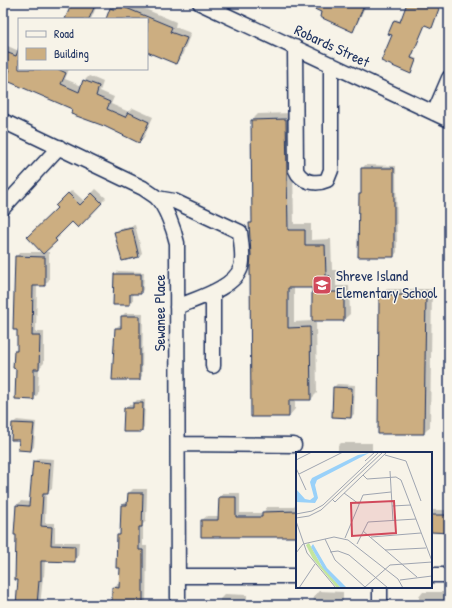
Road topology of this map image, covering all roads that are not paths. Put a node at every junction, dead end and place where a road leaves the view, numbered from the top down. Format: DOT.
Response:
graph roads {
  1 [pos="200,3"];
  2 [pos="295,47"];
  3 [pos="331,64"];
  4 [pos="449,78"];
  5 [pos="434,113"];
  6 [pos="449,120"];
  7 [pos="3,121"];
  8 [pos="59,147"];
  9 [pos="157,198"];
  10 [pos="3,208"];
  11 [pos="213,292"];
  12 [pos="177,307"];
  13 [pos="213,366"];
  14 [pos="178,444"];
  15 [pos="294,445"];
  16 [pos="449,575"];
  17 [pos="178,576"];
  18 [pos="296,576"];
  19 [pos="432,576"];
  20 [pos="380,588"];
  21 [pos="178,605"];
  22 [pos="380,605"];
  1 -- 2 [label="street, Robards Street"];
  2 -- 3 [label="street, Robards Street"];
  2 -- 3 [label="street"];
  3 -- 5 [label="street, Robards Street"];
  4 -- 5 [label="street"];
  5 -- 6 [label="street, Robards Street"];
  7 -- 8 [label="street, Sewanee Place"];
  8 -- 9 [label="street, Sewanee Place"];
  8 -- 10 [label="street"];
  9 -- 11 [label="street"];
  9 -- 12 [label="street, Sewanee Place"];
  11 -- 12 [label="street"];
  11 -- 13 [label="street"];
  12 -- 14 [label="street, Sewanee Place"];
  14 -- 15 [label="street"];
  14 -- 17 [label="street, Sewanee Place"];
  16 -- 19 [label="street"];
  17 -- 18 [label="street"];
  17 -- 21 [label="street, Sewanee Place"];
  20 -- 22 [label="street"];
}
